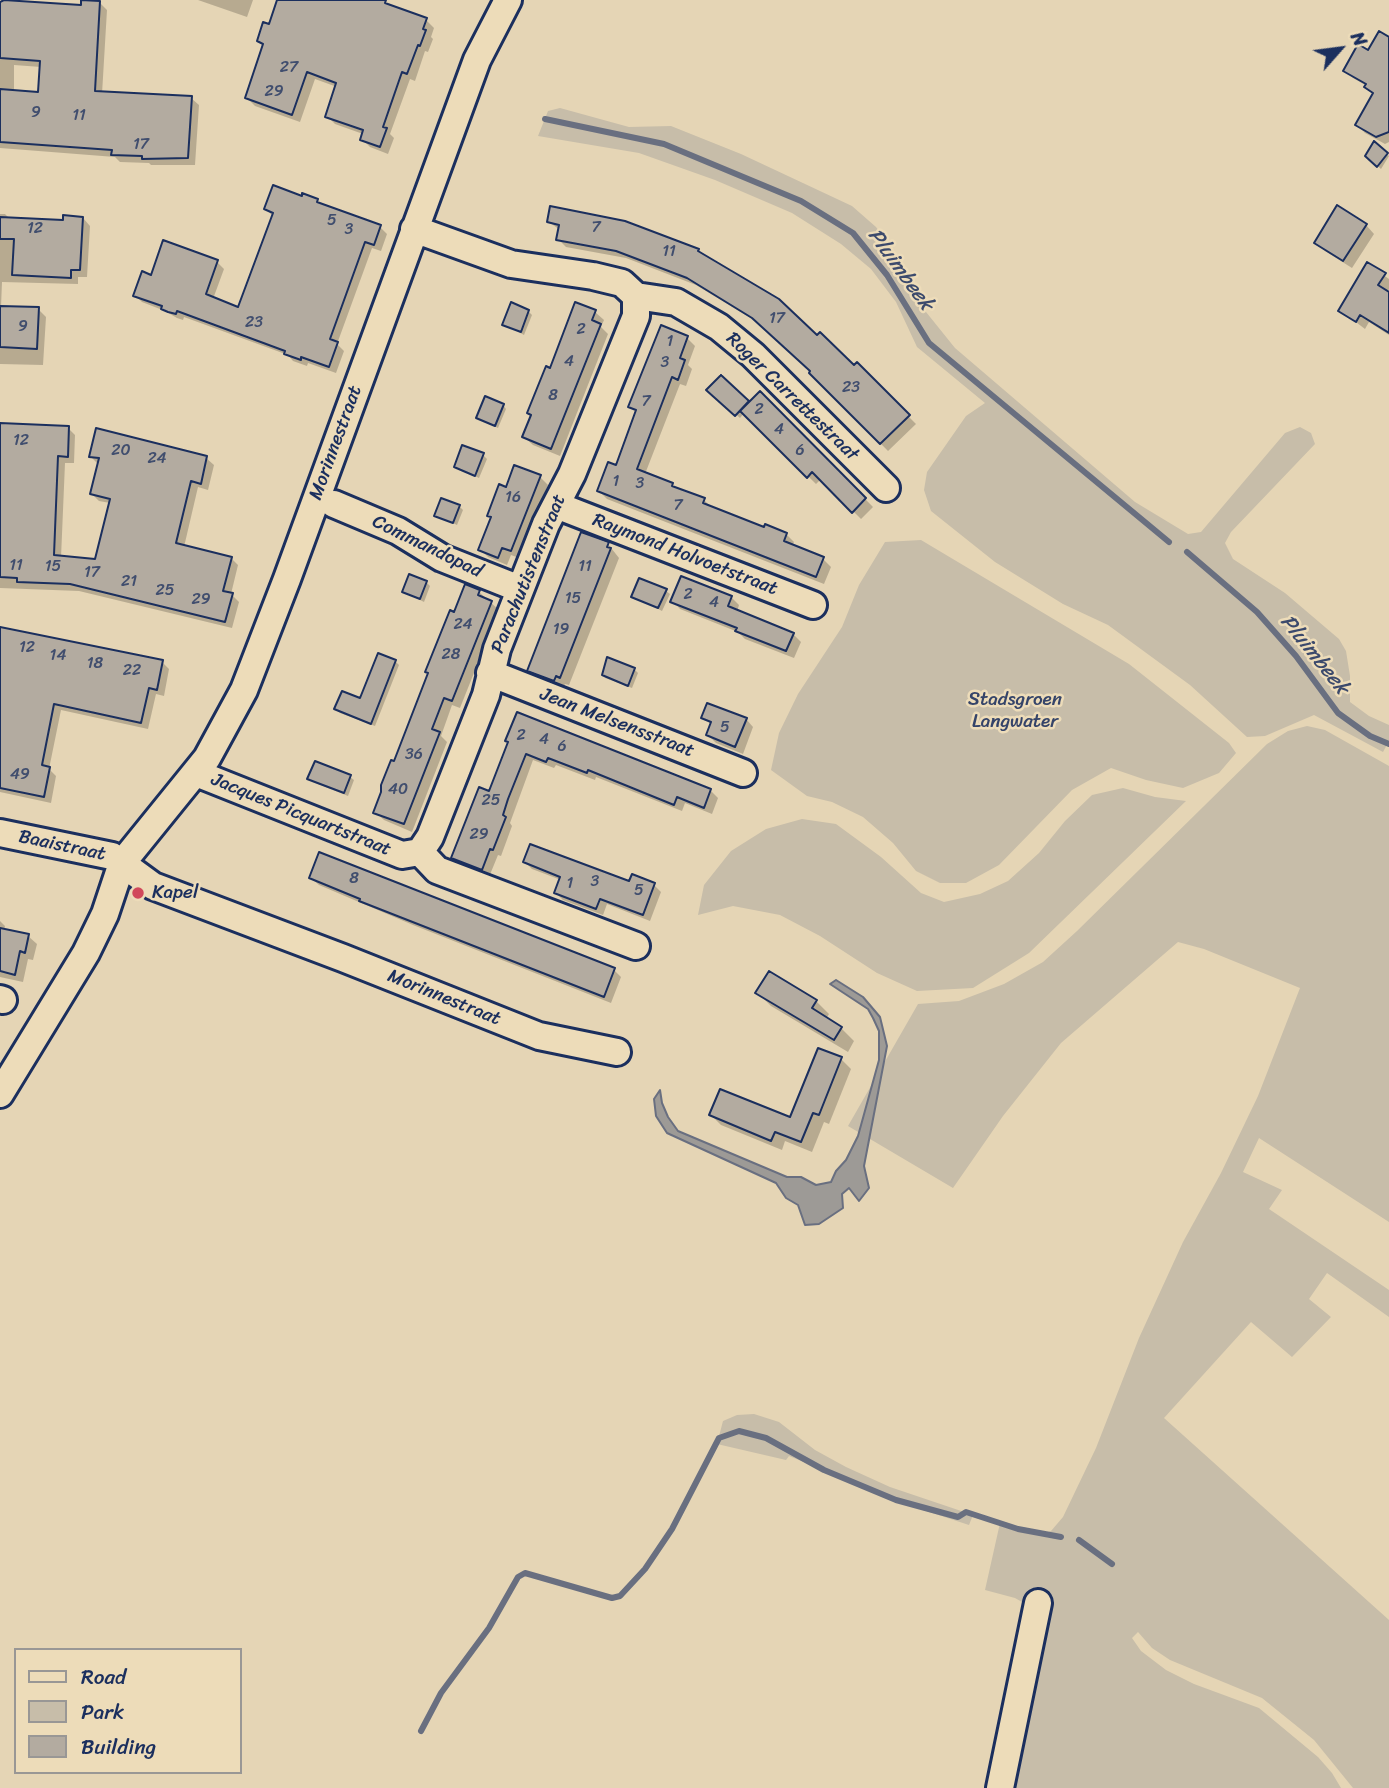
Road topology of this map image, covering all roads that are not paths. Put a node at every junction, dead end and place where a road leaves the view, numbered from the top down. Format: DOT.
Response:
graph roads {
  1 [pos="499,2"];
  2 [pos="414,229"];
  3 [pos="636,296"];
  4 [pos="886,488"];
  5 [pos="334,504"];
  6 [pos="556,505"];
  7 [pos="520,589"];
  8 [pos="813,605"];
  9 [pos="490,674"];
  10 [pos="196,773"];
  11 [pos="744,773"];
  12 [pos="0,833"];
  13 [pos="419,852"];
  14 [pos="122,863"];
  15 [pos="636,946"];
  16 [pos="617,1052"];
  17 [pos="0,1094"];
  18 [pos="1038,1603"];
  19 [pos="1000,1788"];
  1 -- 2 [label="street, Morinnestraat"];
  2 -- 3 [label="street, Roger Carrettestraat"];
  2 -- 10 [label="street, Morinnestraat"];
  3 -- 4 [label="street, Roger Carrettestraat"];
  3 -- 6 [label="street, Parachutistenstraat"];
  5 -- 7 [label="street, Commandopad"];
  6 -- 7 [label="street, Parachutistenstraat"];
  6 -- 8 [label="street, Raymond Holvoetstraat"];
  7 -- 9 [label="street, Parachutistenstraat"];
  9 -- 11 [label="street, Jean Melsensstraat"];
  9 -- 13 [label="street, Parachutistenstraat"];
  10 -- 13 [label="street, Jacques Picquartstraat"];
  10 -- 14 [label="street, Morinnestraat"];
  12 -- 14 [label="street, Baaistraat"];
  13 -- 15 [label="street, Jacques Picquartstraat"];
  14 -- 16 [label="street, Morinnestraat"];
  14 -- 17 [label="street, Morinnestraat"];
  18 -- 19 [label="street"];
}
